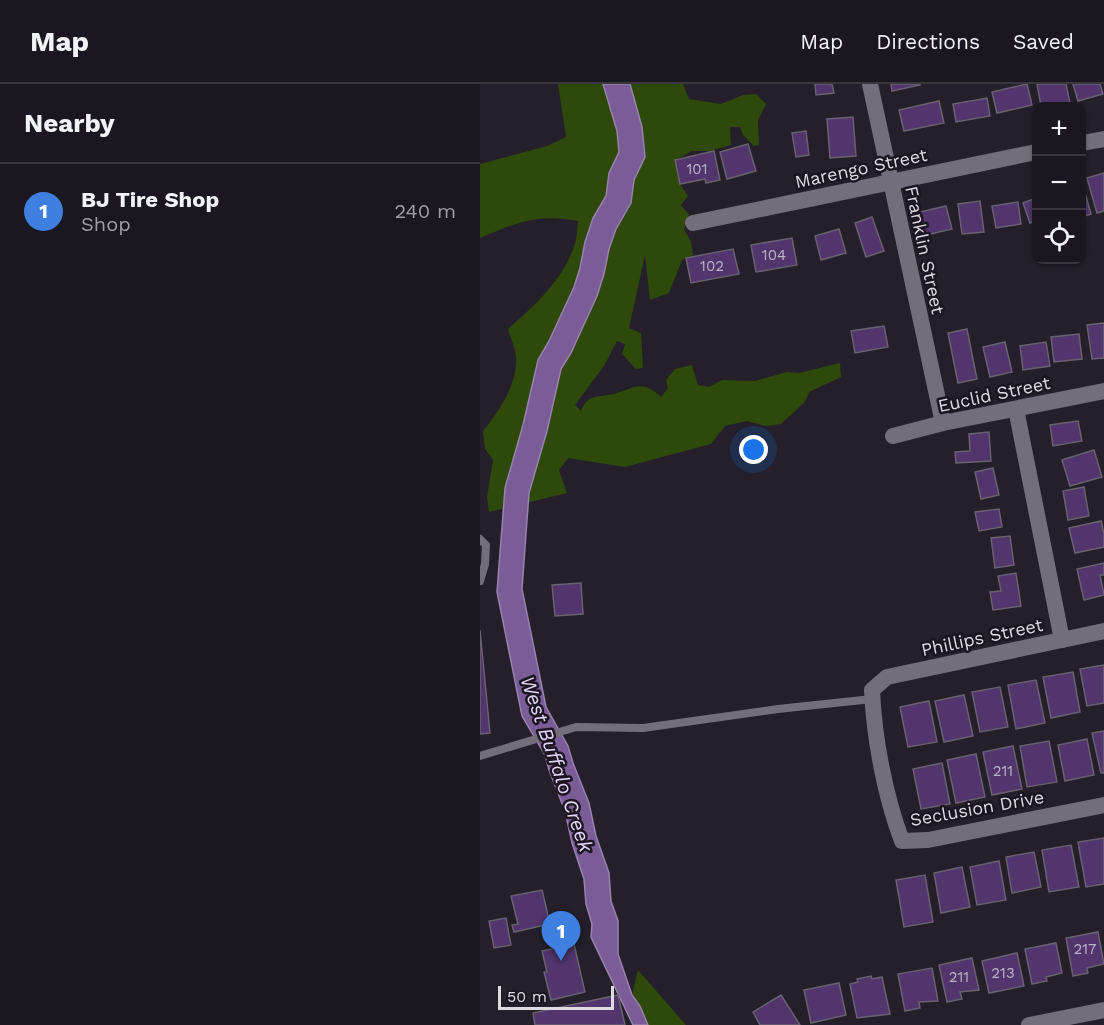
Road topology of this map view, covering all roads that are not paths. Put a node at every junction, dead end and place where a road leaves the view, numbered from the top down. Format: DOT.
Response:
graph roads {
  1 [pos="870,84"];
  2 [pos="1104,139"];
  3 [pos="1086,142"];
  4 [pos="1032,153"];
  5 [pos="890,181"];
  6 [pos="693,223"];
  7 [pos="1104,391"];
  8 [pos="1016,409"];
  9 [pos="944,423"];
  10 [pos="893,436"];
  11 [pos="480,539"];
  12 [pos="480,581"];
  13 [pos="1104,631"];
  14 [pos="1062,640"];
  15 [pos="872,694"];
  16 [pos="480,756"];
  17 [pos="1104,805"];
  18 [pos="1104,1010"];
  19 [pos="1029,1025"];
  1 -- 5 [label="street, Franklin Street"];
  2 -- 3 [label="street"];
  4 -- 5 [label="street, Marengo Street"];
  5 -- 6 [label="street, Marengo Street"];
  5 -- 9 [label="street, Franklin Street"];
  7 -- 8 [label="street, Euclid Street"];
  8 -- 9 [label="street, Euclid Street"];
  8 -- 14 [label="street"];
  9 -- 10 [label="street, Euclid Street"];
  11 -- 12 [label="lane"];
  13 -- 14 [label="street, Phillips Street"];
  14 -- 15 [label="street, Phillips Street"];
  15 -- 16 [label="lane"];
  15 -- 17 [label="street, Seclusion Drive"];
  18 -- 19 [label="street"];
}
